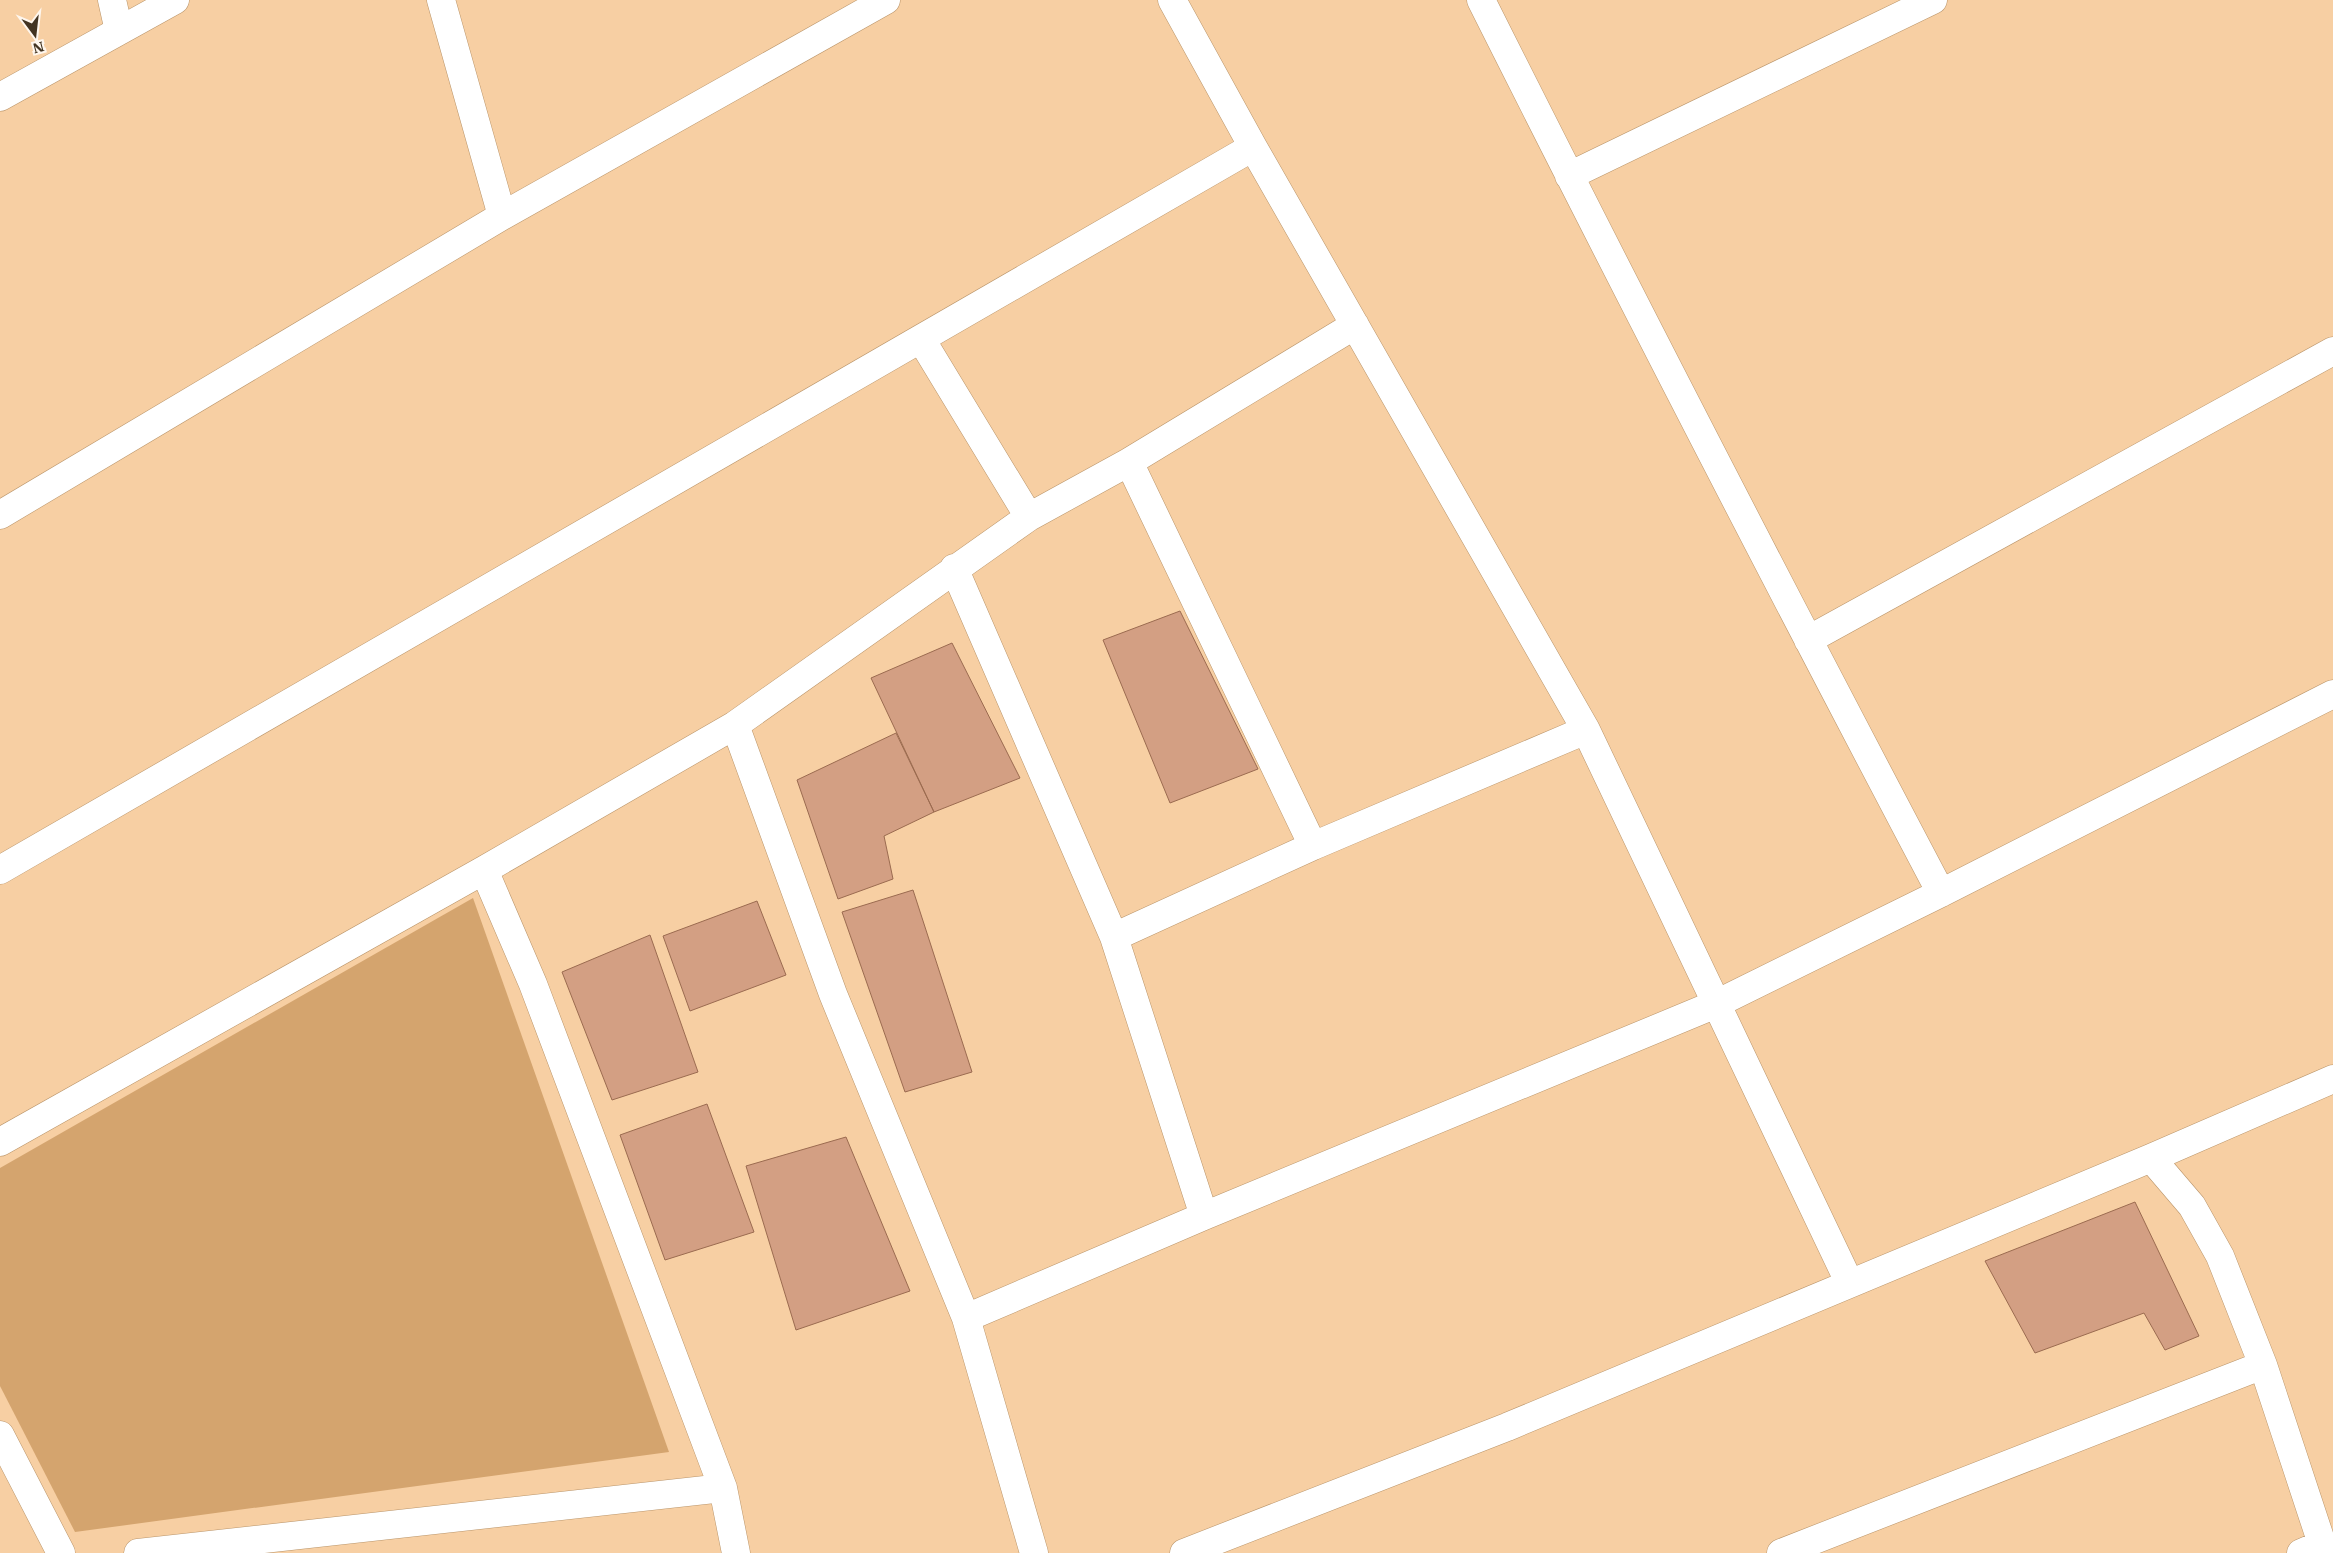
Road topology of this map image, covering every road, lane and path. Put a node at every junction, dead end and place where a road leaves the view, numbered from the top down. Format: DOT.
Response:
graph roads {
  1 [pos="112,0"];
  2 [pos="175,0"];
  3 [pos="440,0"];
  4 [pos="886,0"];
  5 [pos="1172,0"];
  6 [pos="1481,0"];
  7 [pos="1933,0"];
  8 [pos="119,31"];
  9 [pos="0,97"];
  10 [pos="1253,147"];
  11 [pos="1569,176"];
  12 [pos="502,216"];
  13 [pos="1355,325"];
  14 [pos="921,339"];
  15 [pos="2333,351"];
  16 [pos="1129,462"];
  17 [pos="0,515"];
  18 [pos="1029,517"];
  19 [pos="954,568"];
  20 [pos="1808,640"];
  21 [pos="2333,694"];
  22 [pos="735,725"];
  23 [pos="1586,730"];
  24 [pos="1313,846"];
  25 [pos="0,870"];
  26 [pos="484,870"];
  27 [pos="1941,893"];
  28 [pos="1114,937"];
  29 [pos="1716,1004"];
  30 [pos="2333,1079"];
  31 [pos="0,1142"];
  32 [pos="2151,1158"];
  33 [pos="1204,1216"];
  34 [pos="1849,1282"];
  35 [pos="966,1318"];
  36 [pos="2263,1365"];
  37 [pos="0,1435"];
  38 [pos="723,1488"];
  39 [pos="2316,1550"];
  40 [pos="61,1553"];
  41 [pos="138,1553"];
  42 [pos="736,1553"];
  43 [pos="1034,1553"];
  44 [pos="1184,1553"];
  45 [pos="1781,1553"];
  1 -- 8 [label="street"];
  2 -- 8 [label="street"];
  3 -- 12 [label="street"];
  4 -- 12 [label="street"];
  5 -- 10 [label="street"];
  6 -- 11 [label="street"];
  7 -- 11 [label="street"];
  8 -- 9 [label="street"];
  10 -- 13 [label="street"];
  10 -- 14 [label="street"];
  11 -- 20 [label="street"];
  12 -- 17 [label="street"];
  13 -- 16 [label="street"];
  13 -- 23 [label="street"];
  14 -- 18 [label="street"];
  14 -- 25 [label="street"];
  15 -- 20 [label="street"];
  16 -- 18 [label="street"];
  16 -- 24 [label="street"];
  18 -- 19 [label="street"];
  19 -- 22 [label="street"];
  19 -- 28 [label="street"];
  20 -- 27 [label="street"];
  21 -- 27 [label="street"];
  22 -- 26 [label="street"];
  22 -- 35 [label="street"];
  23 -- 24 [label="street"];
  23 -- 29 [label="street"];
  24 -- 28 [label="street"];
  26 -- 31 [label="street"];
  26 -- 38 [label="street"];
  27 -- 29 [label="street"];
  28 -- 33 [label="street"];
  29 -- 33 [label="street"];
  29 -- 34 [label="street"];
  30 -- 32 [label="street"];
  32 -- 34 [label="street"];
  32 -- 36 [label="street"];
  33 -- 35 [label="street"];
  34 -- 44 [label="street"];
  35 -- 43 [label="street"];
  36 -- 39 [label="street"];
  36 -- 45 [label="street"];
  37 -- 40 [label="street"];
  38 -- 41 [label="street"];
  38 -- 42 [label="street"];
}
